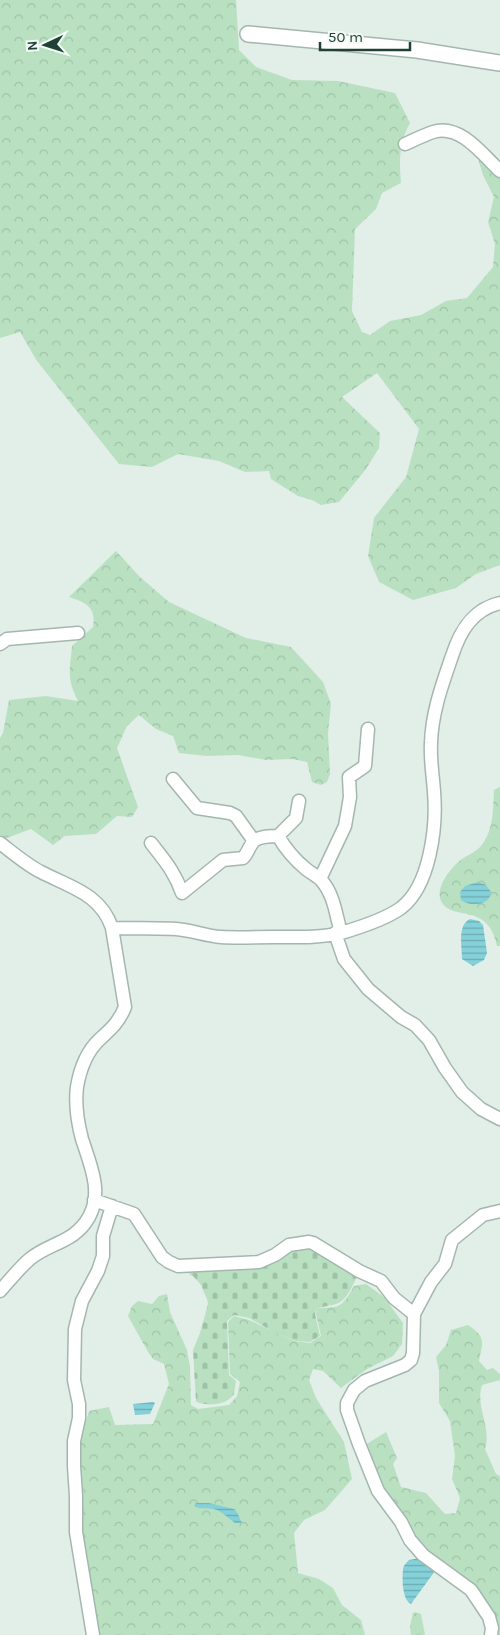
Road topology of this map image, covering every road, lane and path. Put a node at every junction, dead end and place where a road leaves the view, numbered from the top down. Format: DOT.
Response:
graph roads {
  1 [pos="248,34"];
  2 [pos="500,63"];
  3 [pos="405,144"];
  4 [pos="500,171"];
  5 [pos="500,603"];
  6 [pos="78,633"];
  7 [pos="0,644"];
  8 [pos="368,729"];
  9 [pos="173,779"];
  10 [pos="299,800"];
  11 [pos="278,836"];
  12 [pos="254,841"];
  13 [pos="0,843"];
  14 [pos="151,843"];
  15 [pos="320,879"];
  16 [pos="112,928"];
  17 [pos="338,933"];
  18 [pos="500,1119"];
  19 [pos="94,1200"];
  20 [pos="112,1206"];
  21 [pos="500,1211"];
  22 [pos="0,1291"];
  23 [pos="414,1314"];
  24 [pos="93,1635"];
  25 [pos="491,1635"];
  1 -- 2 [label="street"];
  3 -- 4 [label="street"];
  5 -- 17 [label="street"];
  6 -- 7 [label="street"];
  8 -- 15 [label="street"];
  9 -- 12 [label="street"];
  10 -- 11 [label="street"];
  11 -- 12 [label="street"];
  11 -- 15 [label="street"];
  12 -- 14 [label="street"];
  13 -- 16 [label="street"];
  15 -- 17 [label="street"];
  16 -- 17 [label="street"];
  16 -- 19 [label="street"];
  17 -- 18 [label="street"];
  19 -- 20 [label="street"];
  19 -- 22 [label="street"];
  20 -- 23 [label="street"];
  20 -- 24 [label="street"];
  21 -- 23 [label="street"];
  23 -- 25 [label="street"];
}
